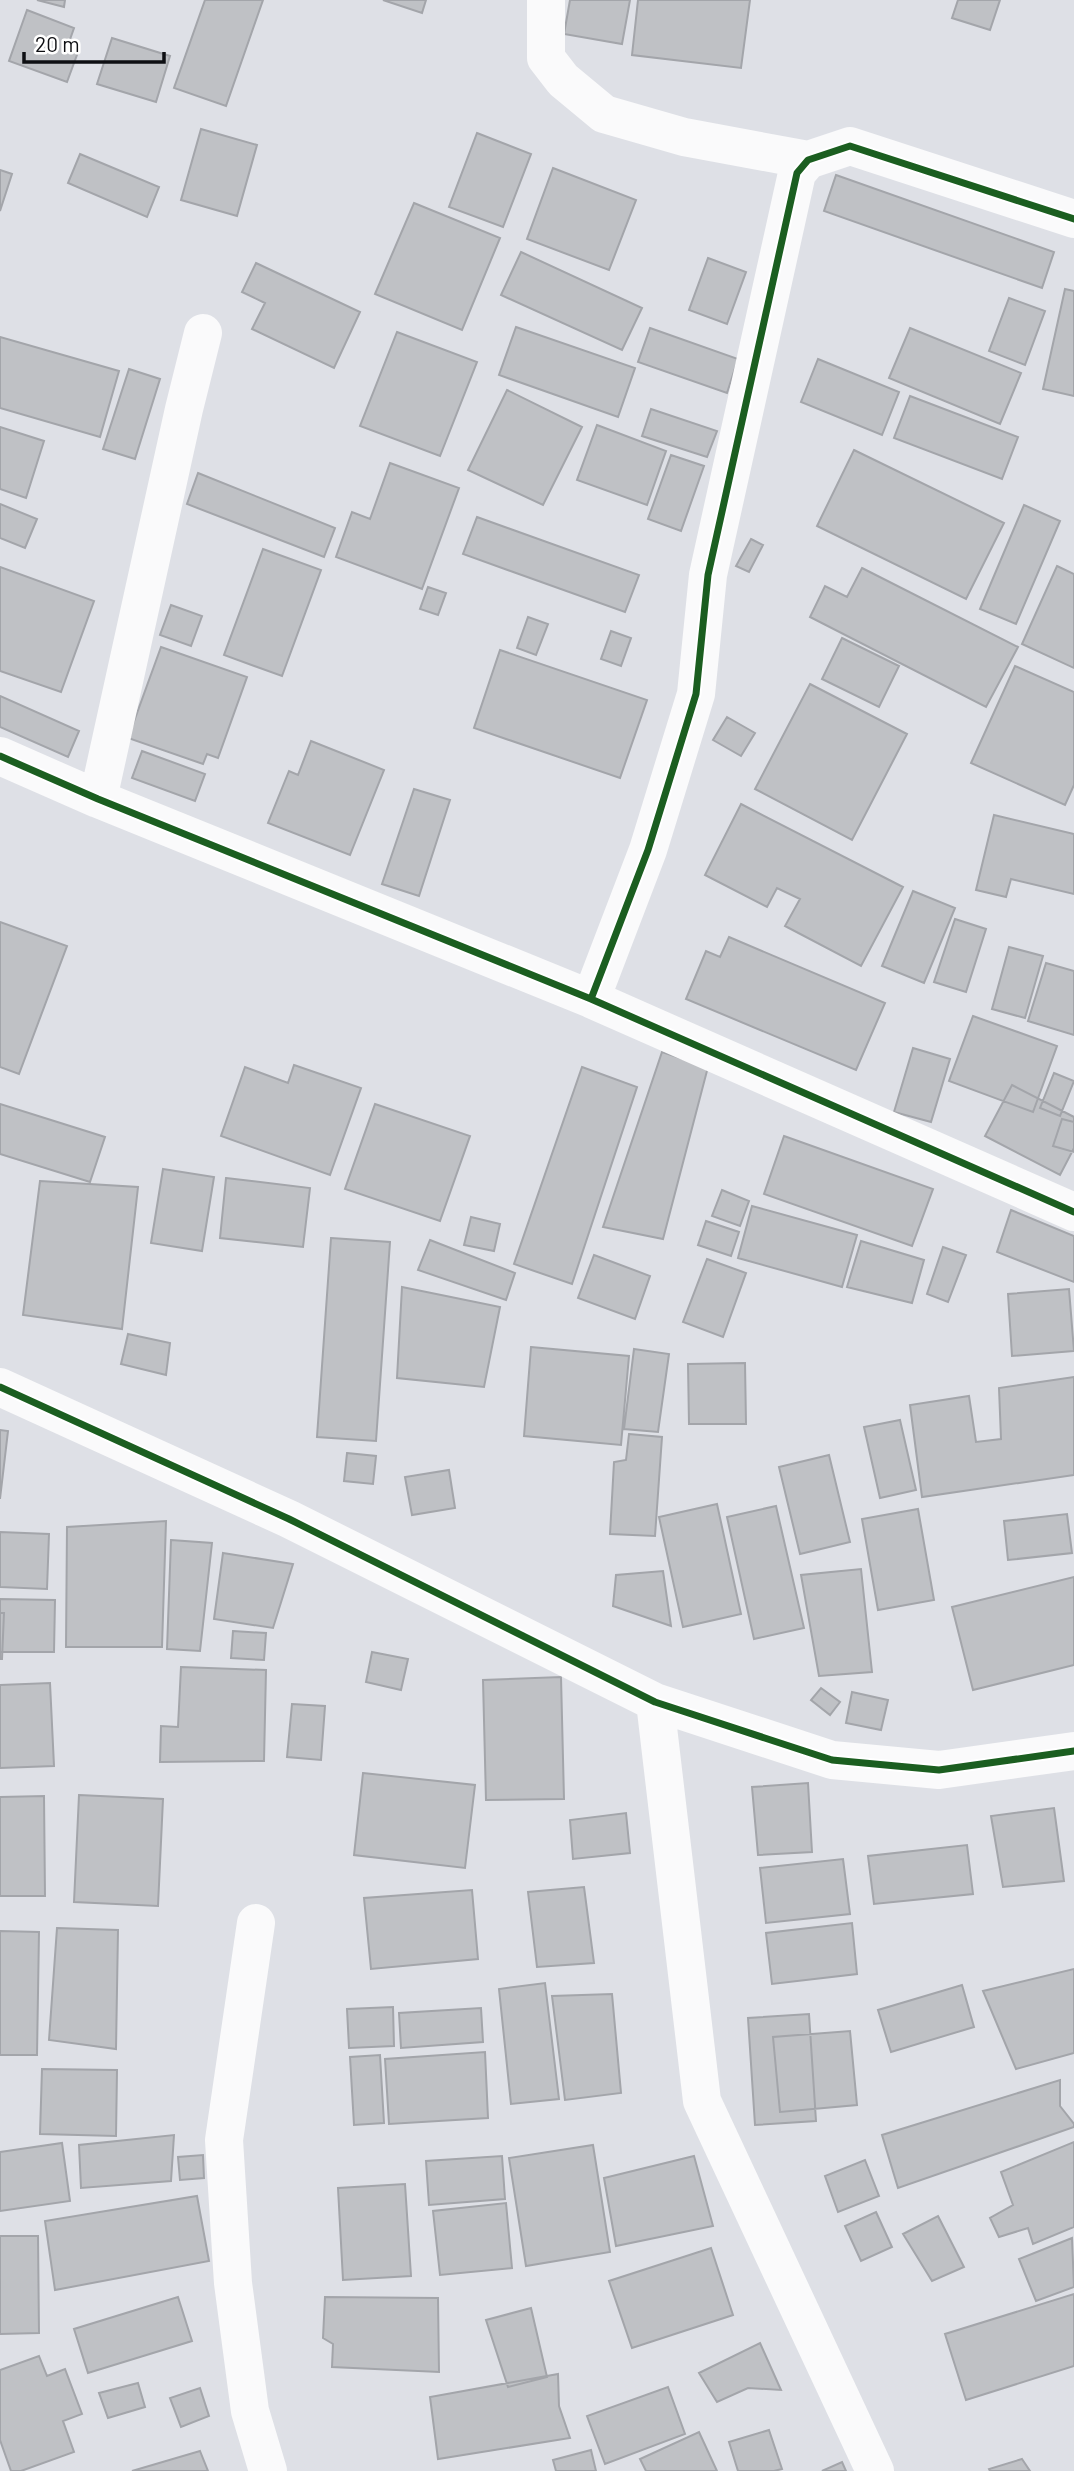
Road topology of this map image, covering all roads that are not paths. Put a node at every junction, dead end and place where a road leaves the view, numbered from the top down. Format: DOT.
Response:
graph roads {
  1 [pos="546,0"];
  2 [pos="808,160"];
  3 [pos="1074,219"];
  4 [pos="203,333"];
  5 [pos="0,756"];
  6 [pos="98,799"];
  7 [pos="591,999"];
  8 [pos="1074,1212"];
  9 [pos="0,1387"];
  10 [pos="655,1702"];
  11 [pos="1074,1751"];
  12 [pos="256,1923"];
  13 [pos="268,2471"];
  14 [pos="875,2471"];
  1 -- 2 [label="street"];
  2 -- 3 [label="street"];
  2 -- 7 [label="street"];
  4 -- 6 [label="street"];
  5 -- 6 [label="street"];
  6 -- 7 [label="street"];
  7 -- 8 [label="street"];
  9 -- 10 [label="street"];
  10 -- 11 [label="street"];
  10 -- 14 [label="street"];
  12 -- 13 [label="street"];
}
